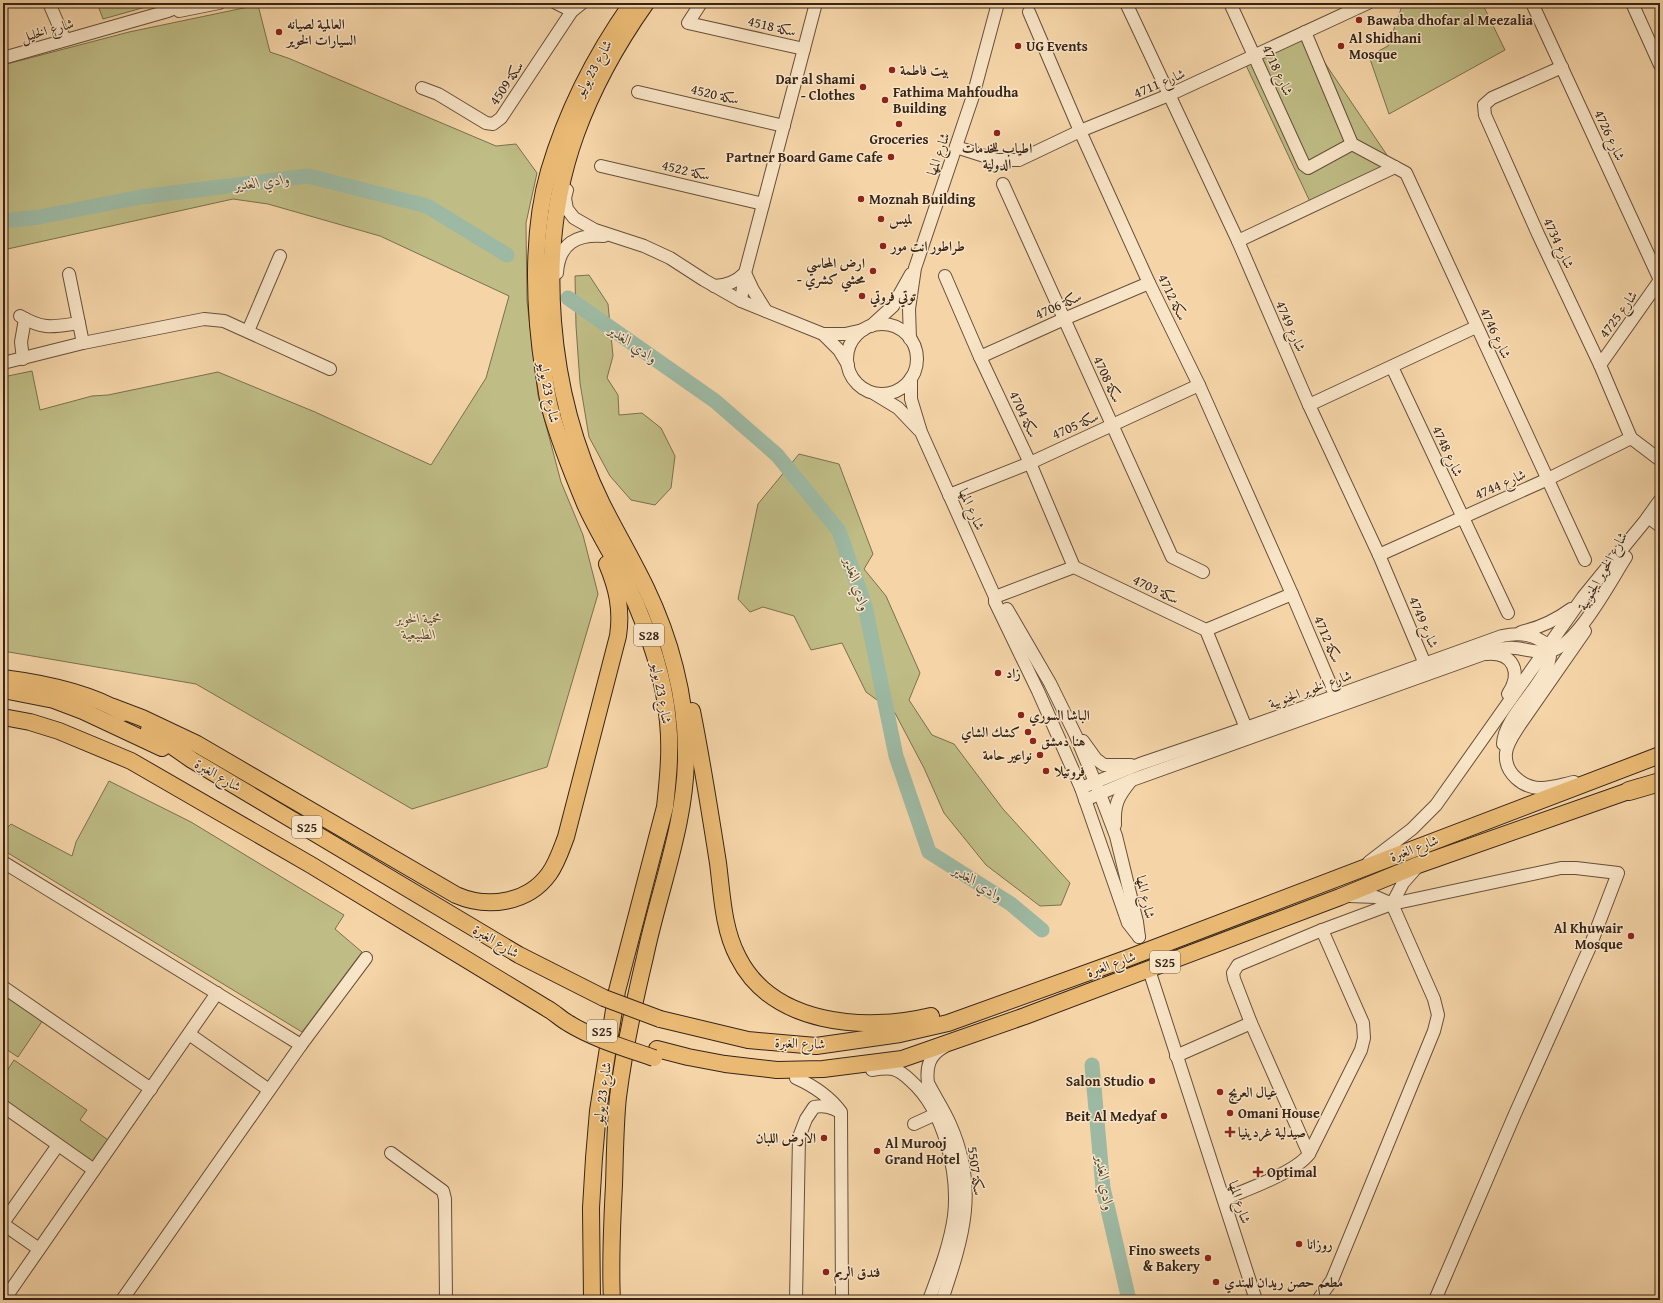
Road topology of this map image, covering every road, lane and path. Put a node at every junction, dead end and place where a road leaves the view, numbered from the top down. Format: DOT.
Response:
graph roads {
  1 [pos="49,3"];
  2 [pos="189,3"];
  3 [pos="219,3"];
  4 [pos="556,3"];
  5 [pos="582,3"];
  6 [pos="632,3"];
  7 [pos="646,3"];
  8 [pos="701,3"];
  9 [pos="816,3"];
  10 [pos="998,3"];
  11 [pos="1126,3"];
  12 [pos="1230,3"];
  13 [pos="1368,3"];
  14 [pos="1532,3"];
  15 [pos="1632,3"];
  16 [pos="168,11"];
  17 [pos="572,11"];
  18 [pos="1029,12"];
  19 [pos="1305,32"];
  20 [pos="65,40"];
  21 [pos="804,49"];
  22 [pos="1255,56"];
  23 [pos="3,58"];
  24 [pos="1660,65"];
  25 [pos="1562,67"];
  26 [pos="422,88"];
  27 [pos="638,92"];
  28 [pos="1169,95"];
  29 [pos="591,98"];
  30 [pos="784,126"];
  31 [pos="1080,132"];
  32 [pos="1352,144"];
  33 [pos="956,148"];
  34 [pos="601,166"];
  35 [pos="1395,167"];
  36 [pos="1003,184"];
  37 [pos="763,204"];
  38 [pos="613,236"];
  39 [pos="1238,241"];
  40 [pos="280,256"];
  41 [pos="915,268"];
  42 [pos="745,273"];
  43 [pos="69,274"];
  44 [pos="945,276"];
  45 [pos="1660,280"];
  46 [pos="1149,283"];
  47 [pos="714,286"];
  48 [pos="741,301"];
  49 [pos="766,311"];
  50 [pos="1064,319"];
  51 [pos="78,323"];
  52 [pos="1476,327"];
  53 [pos="867,328"];
  54 [pos="248,331"];
  55 [pos="823,334"];
  56 [pos="910,339"];
  57 [pos="555,340"];
  58 [pos="83,343"];
  59 [pos="980,357"];
  60 [pos="23,359"];
  61 [pos="3,363"];
  62 [pos="848,365"];
  63 [pos="1600,365"];
  64 [pos="1392,367"];
  65 [pos="330,369"];
  66 [pos="911,378"];
  67 [pos="1199,384"];
  68 [pos="873,393"];
  69 [pos="1309,405"];
  70 [pos="1113,425"];
  71 [pos="921,432"];
  72 [pos="1631,438"];
  73 [pos="1660,460"];
  74 [pos="1030,463"];
  75 [pos="1548,479"];
  76 [pos="949,495"];
  77 [pos="1660,500"];
  78 [pos="586,506"];
  79 [pos="1463,517"];
  80 [pos="1647,519"];
  81 [pos="1660,526"];
  82 [pos="1379,555"];
  83 [pos="1626,557"];
  84 [pos="1585,560"];
  85 [pos="1074,566"];
  86 [pos="1203,572"];
  87 [pos="645,586"];
  88 [pos="1292,594"];
  89 [pos="996,597"];
  90 [pos="1583,597"];
  91 [pos="1508,613"];
  92 [pos="1206,630"];
  93 [pos="1517,633"];
  94 [pos="1548,650"];
  95 [pos="1480,655"];
  96 [pos="1425,664"];
  97 [pos="3,678"];
  98 [pos="3,690"];
  99 [pos="1335,695"];
  100 [pos="113,707"];
  101 [pos="3,717"];
  102 [pos="1246,728"];
  103 [pos="1076,736"];
  104 [pos="1506,753"];
  105 [pos="1660,755"];
  106 [pos="192,760"];
  107 [pos="1140,764"];
  108 [pos="1466,765"];
  109 [pos="1605,775"];
  110 [pos="1660,779"];
  111 [pos="1132,780"];
  112 [pos="1096,782"];
  113 [pos="1660,782"];
  114 [pos="1081,788"];
  115 [pos="1629,791"];
  116 [pos="1100,794"];
  117 [pos="1085,800"];
  118 [pos="1116,836"];
  119 [pos="3,862"];
  120 [pos="1418,865"];
  121 [pos="1361,868"];
  122 [pos="1340,897"];
  123 [pos="1392,904"];
  124 [pos="1322,930"];
  125 [pos="366,958"];
  126 [pos="1151,976"];
  127 [pos="3,987"];
  128 [pos="217,993"];
  129 [pos="998,1006"];
  130 [pos="1251,1023"];
  131 [pos="189,1034"];
  132 [pos="956,1040"];
  133 [pos="301,1045"];
  134 [pos="655,1054"];
  135 [pos="1176,1056"];
  136 [pos="796,1078"];
  137 [pos="151,1089"];
  138 [pos="269,1090"];
  139 [pos="3,1106"];
  140 [pos="841,1112"];
  141 [pos="936,1114"];
  142 [pos="914,1124"];
  143 [pos="58,1144"];
  144 [pos="391,1153"];
  145 [pos="1309,1154"];
  146 [pos="94,1170"];
  147 [pos="1224,1199"];
  148 [pos="3,1224"];
  149 [pos="39,1249"];
  150 [pos="6,1296"];
  151 [pos="122,1300"];
  152 [pos="446,1300"];
  153 [pos="592,1300"];
  154 [pos="612,1300"];
  155 [pos="796,1300"];
  156 [pos="842,1300"];
  157 [pos="929,1300"];
  158 [pos="942,1300"];
  159 [pos="1256,1300"];
  160 [pos="1318,1300"];
  161 [pos="1435,1300"];
  1 -- 20 [label="street"];
  2 -- 16 [label="street, شارع الخليل"];
  3 -- 16 [label="street, شارع الخليل"];
  4 -- 17 [label="street"];
  5 -- 17 [label="street, سكة 4509"];
  6 -- 78 [label="main road, شارع 23 يوليو / S28"];
  7 -- 29 [label="main road, شارع 23 يوليو / S28"];
  8 -- 21 [label="street, سكة 4518"];
  9 -- 21 [label="street"];
  10 -- 33 [label="street, شارع المها"];
  11 -- 28 [label="street, 4749 شارع"];
  12 -- 22 [label="street, 4718 شارع"];
  13 -- 19 [label="street, 4711 شارع"];
  14 -- 25 [label="street, 4726 شارع"];
  15 -- 24 [label="street"];
  16 -- 20 [label="street, شارع الخليل"];
  17 -- 26 [label="street, سكة 4509"];
  18 -- 31 [label="street, سكة 4712"];
  19 -- 22 [label="street, 4711 شارع"];
  19 -- 32 [label="street"];
  20 -- 23 [label="street, شارع الخليل"];
  21 -- 30 [label="street"];
  22 -- 28 [label="street, 4711 شارع"];
  22 -- 32 [label="street, 4718 شارع"];
  25 -- 45 [label="street, 4726 شارع"];
  25 -- 63 [label="street, 4734 شارع"];
  27 -- 30 [label="street, سكة 4520"];
  28 -- 31 [label="street, 4711 شارع"];
  28 -- 39 [label="street, 4749 شارع"];
  29 -- 38 [label="street"];
  29 -- 57 [label="main road, شارع 23 يوليو / S28"];
  30 -- 37 [label="street"];
  31 -- 33 [label="street, 4711 شارع"];
  31 -- 46 [label="street, سكة 4712"];
  32 -- 35 [label="street, 4746 شارع"];
  33 -- 41 [label="street, شارع المها"];
  34 -- 37 [label="street, سكة 4522"];
  35 -- 39 [label="street"];
  35 -- 52 [label="street, 4746 شارع"];
  36 -- 50 [label="street, سكة 4708"];
  37 -- 42 [label="street"];
  38 -- 47 [label="street"];
  38 -- 57 [label="street"];
  39 -- 69 [label="street, 4749 شارع"];
  40 -- 54 [label="street"];
  41 -- 53 [label="street, شارع المها"];
  41 -- 56 [label="street, شارع المها"];
  42 -- 47 [label="street"];
  42 -- 48 [label="street"];
  42 -- 49 [label="street"];
  43 -- 51 [label="street"];
  44 -- 59 [label="street, سكة 4704"];
  45 -- 63 [label="street, 4725 شارع"];
  46 -- 50 [label="street, 4706 سكة"];
  46 -- 67 [label="street, سكة 4712"];
  47 -- 48 [label="street"];
  48 -- 49 [label="street"];
  49 -- 55 [label="street"];
  50 -- 59 [label="street, 4706 سكة"];
  50 -- 70 [label="street, سكة 4708"];
  51 -- 58 [label="street"];
  51 -- 60 [label="street"];
  52 -- 64 [label="street"];
  52 -- 75 [label="street, 4746 شارع"];
  53 -- 55 [label="street"];
  53 -- 56 [label="street"];
  53 -- 62 [label="street"];
  54 -- 58 [label="street"];
  54 -- 65 [label="street"];
  55 -- 62 [label="street"];
  56 -- 66 [label="street"];
  57 -- 87 [label="main road, شارع 23 يوليو / S28"];
  58 -- 60 [label="street"];
  59 -- 74 [label="street, سكة 4704"];
  60 -- 61 [label="street"];
  62 -- 68 [label="street"];
  63 -- 72 [label="street, 4734 شارع"];
  64 -- 69 [label="street"];
  64 -- 79 [label="street, 4748 شارع"];
  66 -- 68 [label="street"];
  66 -- 71 [label="street, شارع المها"];
  67 -- 70 [label="street, 4705 سكة"];
  67 -- 88 [label="street, سكة 4712"];
  68 -- 71 [label="street, شارع المها"];
  69 -- 82 [label="street, 4749 شارع"];
  70 -- 74 [label="street, 4705 سكة"];
  70 -- 86 [label="street, سكة 4708"];
  71 -- 76 [label="street, شارع المها"];
  72 -- 73 [label="street, 4734 شارع"];
  72 -- 75 [label="street, 4744 شارع"];
  74 -- 76 [label="street, 4705 سكة"];
  74 -- 85 [label="street, سكة 4704"];
  75 -- 79 [label="street, 4744 شارع"];
  75 -- 84 [label="street, 4746 شارع"];
  76 -- 89 [label="street, شارع المها"];
  77 -- 80 [label="street, شارع الخوير الجنوبية"];
  78 -- 100 [label="main road"];
  78 -- 153 [label="main road, شارع 23 يوليو / S28"];
  79 -- 82 [label="street, 4744 شارع"];
  79 -- 91 [label="street, 4748 شارع"];
  80 -- 81 [label="street"];
  80 -- 83 [label="street, شارع الخوير الجنوبية"];
  80 -- 90 [label="street, شارع الخوير الجنوبية"];
  82 -- 96 [label="street, 4749 شارع"];
  83 -- 94 [label="street"];
  83 -- 104 [label="street, شارع الخوير الجنوبية"];
  85 -- 89 [label="street"];
  85 -- 92 [label="street, 4703 سكة"];
  87 -- 129 [label="main road"];
  87 -- 154 [label="main road, شارع 23 يوليو / S28"];
  88 -- 92 [label="street"];
  88 -- 99 [label="street, سكة 4712"];
  89 -- 103 [label="street, شارع المها"];
  89 -- 114 [label="street, شارع المها"];
  90 -- 93 [label="street"];
  90 -- 94 [label="street, شارع الخوير الجنوبية"];
  92 -- 102 [label="street"];
  93 -- 94 [label="street, شارع الخوير الجنوبية"];
  93 -- 96 [label="street, شارع الخوير الجنوبية"];
  94 -- 95 [label="street, شارع الخوير الجنوبية"];
  94 -- 104 [label="street"];
  94 -- 108 [label="street, شارع الخوير الجنوبية"];
  95 -- 108 [label="street"];
  95 -- 111 [label="street, شارع الخوير الجنوبية"];
  96 -- 99 [label="street, شارع الخوير الجنوبية"];
  97 -- 100 [label="main road, شارع الغبرة / S25"];
  98 -- 106 [label="main road"];
  99 -- 102 [label="street, شارع الخوير الجنوبية"];
  100 -- 106 [label="main road, شارع الغبرة / S25"];
  101 -- 134 [label="main road, شارع الغبرة / S25, bridge"];
  102 -- 107 [label="street, شارع الخوير الجنوبية"];
  103 -- 107 [label="street"];
  103 -- 112 [label="street, شارع المها"];
  104 -- 109 [label="street"];
  105 -- 109 [label="main road, شارع الغبرة / S25"];
  106 -- 129 [label="main road, شارع الغبرة / S25, bridge"];
  107 -- 112 [label="street, شارع الخوير الجنوبية"];
  108 -- 121 [label="street, شارع الخوير الجنوبية"];
  109 -- 121 [label="main road, شارع الغبرة / S25"];
  110 -- 115 [label="main road, شارع الغبرة / S25"];
  111 -- 116 [label="street, شارع الخوير الجنوبية"];
  111 -- 118 [label="street"];
  112 -- 114 [label="street, شارع الخوير الجنوبية"];
  112 -- 116 [label="street, شارع المها"];
  113 -- 115 [label="highway"];
  114 -- 117 [label="street, شارع المها"];
  115 -- 120 [label="main road, شارع الغبرة / S25"];
  116 -- 117 [label="street, شارع الخوير الجنوبية"];
  116 -- 118 [label="street, شارع المها"];
  117 -- 118 [label="street, شارع المها"];
  119 -- 128 [label="street"];
  120 -- 122 [label="main road, شارع الغبرة / S25"];
  120 -- 123 [label="street"];
  121 -- 129 [label="main road, شارع الغبرة / S25"];
  122 -- 123 [label="street"];
  122 -- 132 [label="main road, شارع الغبرة / S25"];
  123 -- 124 [label="street"];
  123 -- 160 [label="street"];
  123 -- 161 [label="street"];
  124 -- 130 [label="street"];
  124 -- 145 [label="street"];
  125 -- 133 [label="street"];
  126 -- 135 [label="street, شارع المها"];
  127 -- 137 [label="street"];
  128 -- 131 [label="street"];
  128 -- 133 [label="street"];
  130 -- 135 [label="street"];
  130 -- 145 [label="street"];
  131 -- 137 [label="street"];
  131 -- 138 [label="street"];
  132 -- 134 [label="main road, شارع الغبرة / S25"];
  132 -- 158 [label="street, سكة 5507"];
  133 -- 138 [label="street"];
  134 -- 136 [label="main road"];
  135 -- 147 [label="street, شارع المها"];
  136 -- 140 [label="street"];
  136 -- 141 [label="street, سكة 5507"];
  137 -- 146 [label="street"];
  138 -- 151 [label="street"];
  139 -- 143 [label="street"];
  140 -- 155 [label="street"];
  140 -- 156 [label="street"];
  141 -- 142 [label="street"];
  141 -- 157 [label="street, سكة 5507"];
  143 -- 146 [label="street"];
  143 -- 148 [label="street"];
  144 -- 152 [label="street"];
  145 -- 147 [label="street"];
  146 -- 149 [label="street"];
  147 -- 159 [label="street, شارع المها"];
  148 -- 149 [label="street"];
  149 -- 150 [label="street"];
}
